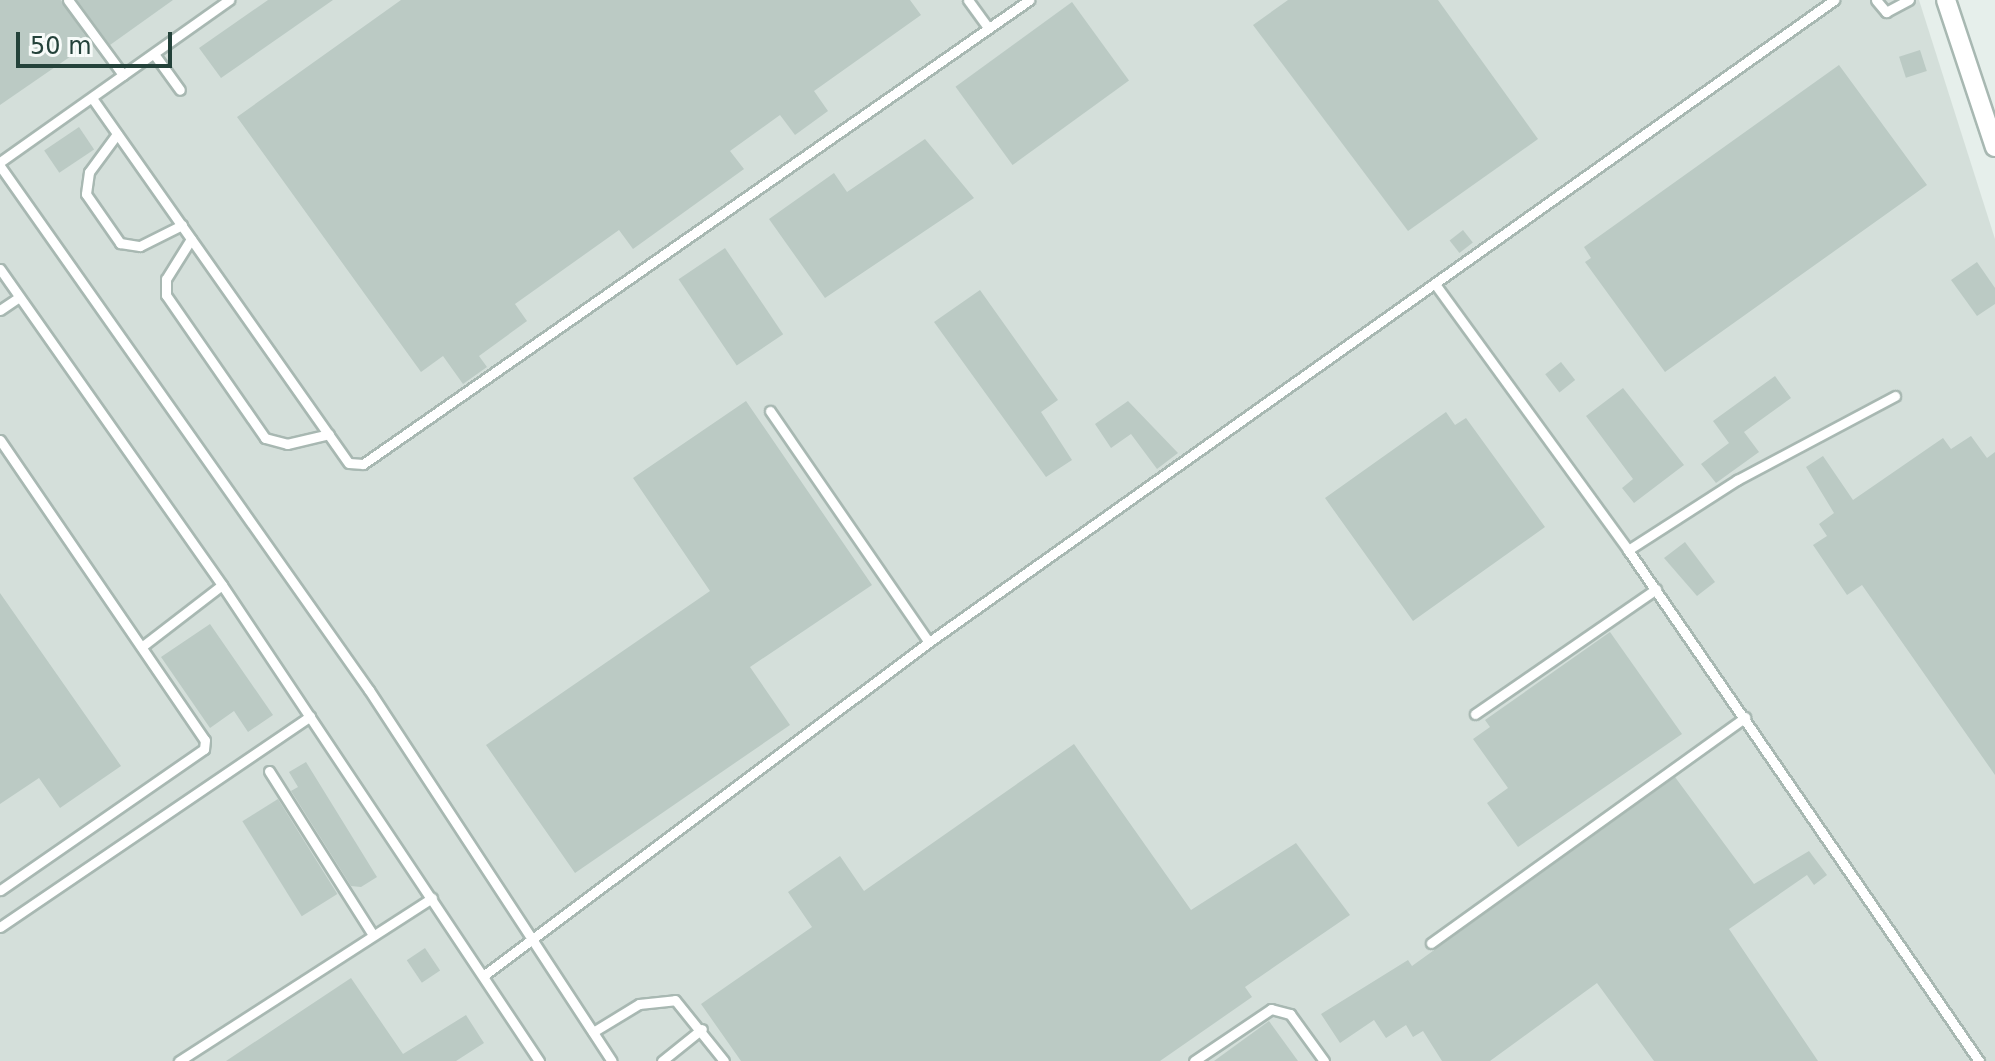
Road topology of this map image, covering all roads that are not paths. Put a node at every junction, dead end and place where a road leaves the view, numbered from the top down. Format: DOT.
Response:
graph roads {
  1 [pos="68,0"];
  2 [pos="229,0"];
  3 [pos="968,0"];
  4 [pos="1029,0"];
  5 [pos="1834,0"];
  6 [pos="1876,0"];
  7 [pos="1909,0"];
  8 [pos="1946,0"];
  9 [pos="988,28"];
  10 [pos="154,54"];
  11 [pos="123,75"];
  12 [pos="180,90"];
  13 [pos="92,98"];
  14 [pos="117,134"];
  15 [pos="1995,147"];
  16 [pos="0,164"];
  17 [pos="182,225"];
  18 [pos="191,239"];
  19 [pos="0,269"];
  20 [pos="1435,284"];
  21 [pos="19,297"];
  22 [pos="0,310"];
  23 [pos="1895,396"];
  24 [pos="770,411"];
  25 [pos="329,434"];
  26 [pos="0,440"];
  27 [pos="1628,550"];
  28 [pos="222,585"];
  29 [pos="1656,589"];
  30 [pos="929,642"];
  31 [pos="144,645"];
  32 [pos="1475,714"];
  33 [pos="310,716"];
  34 [pos="1745,717"];
  35 [pos="269,771"];
  36 [pos="0,890"];
  37 [pos="432,898"];
  38 [pos="0,927"];
  39 [pos="373,935"];
  40 [pos="534,941"];
  41 [pos="1431,943"];
  42 [pos="483,976"];
  43 [pos="702,1029"];
  44 [pos="593,1032"];
  45 [pos="179,1061"];
  46 [pos="539,1061"];
  47 [pos="612,1061"];
  48 [pos="662,1061"];
  49 [pos="724,1061"];
  50 [pos="1194,1061"];
  51 [pos="1324,1061"];
  52 [pos="1979,1061"];
  1 -- 11 [label="lane"];
  2 -- 10 [label="lane"];
  3 -- 9 [label="lane"];
  4 -- 9 [label="lane"];
  5 -- 20 [label="lane"];
  6 -- 7 [label="lane"];
  8 -- 15 [label="street"];
  9 -- 25 [label="lane"];
  10 -- 11 [label="lane"];
  10 -- 12 [label="lane"];
  11 -- 13 [label="lane"];
  13 -- 14 [label="lane"];
  13 -- 16 [label="lane"];
  14 -- 17 [label="lane"];
  14 -- 17 [label="lane"];
  16 -- 40 [label="lane"];
  17 -- 18 [label="lane"];
  18 -- 25 [label="lane"];
  18 -- 25 [label="lane"];
  19 -- 21 [label="lane"];
  20 -- 27 [label="lane"];
  20 -- 30 [label="lane"];
  21 -- 22 [label="lane"];
  21 -- 28 [label="lane"];
  23 -- 27 [label="lane"];
  24 -- 30 [label="lane"];
  26 -- 31 [label="lane"];
  27 -- 29 [label="lane"];
  28 -- 31 [label="lane"];
  28 -- 33 [label="lane"];
  29 -- 32 [label="lane"];
  29 -- 34 [label="lane"];
  30 -- 40 [label="lane"];
  31 -- 36 [label="lane"];
  33 -- 37 [label="lane"];
  33 -- 38 [label="lane"];
  34 -- 41 [label="lane"];
  34 -- 52 [label="lane"];
  35 -- 39 [label="lane"];
  37 -- 39 [label="lane"];
  37 -- 42 [label="lane"];
  39 -- 45 [label="lane"];
  40 -- 42 [label="lane"];
  40 -- 44 [label="lane"];
  42 -- 46 [label="lane"];
  43 -- 44 [label="lane"];
  43 -- 48 [label="lane"];
  43 -- 49 [label="lane"];
  44 -- 47 [label="lane"];
  50 -- 51 [label="lane"];
}
